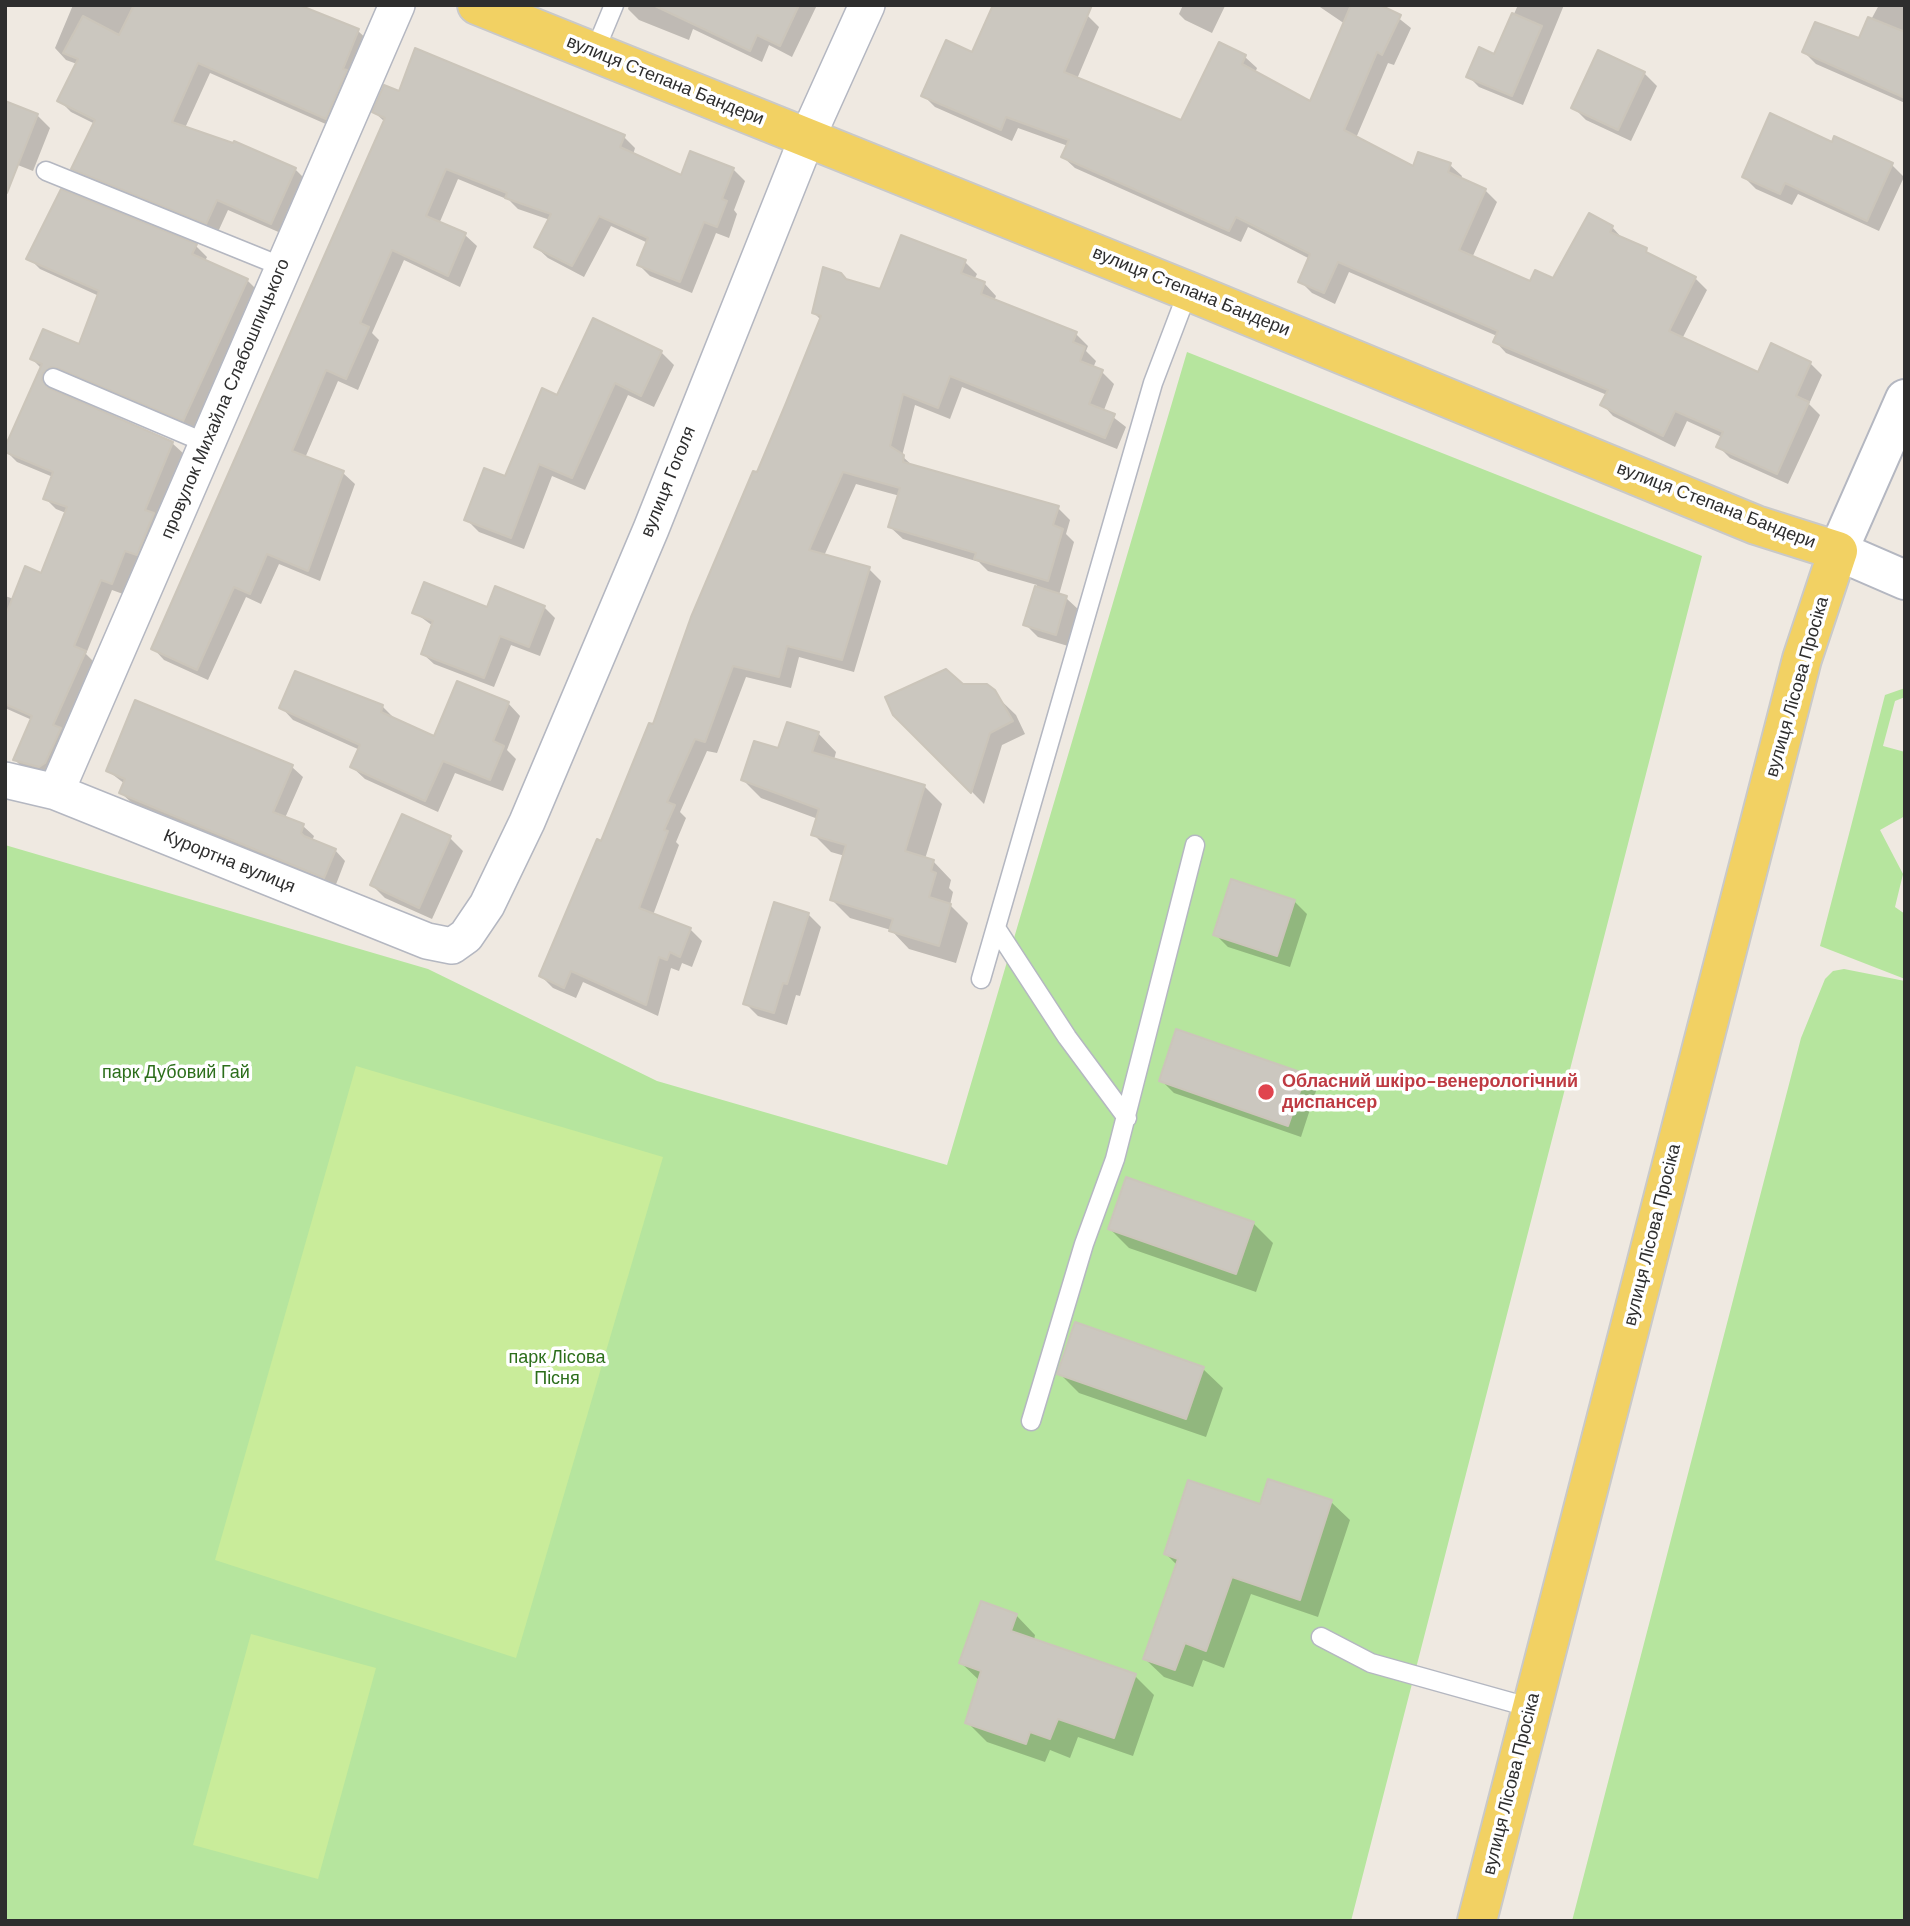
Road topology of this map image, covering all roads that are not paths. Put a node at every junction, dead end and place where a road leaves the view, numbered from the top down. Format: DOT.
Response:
graph roads {
  1 [pos="397,5"];
  2 [pos="477,5"];
  3 [pos="614,5"];
  4 [pos="867,5"];
  5 [pos="594,53"];
  6 [pos="807,138"];
  7 [pos="46,171"];
  8 [pos="283,267"];
  9 [pos="1188,291"];
  10 [pos="53,378"];
  11 [pos="1905,399"];
  12 [pos="206,443"];
  13 [pos="1896,444"];
  14 [pos="1838,551"];
  15 [pos="1905,580"];
  16 [pos="5,780"];
  17 [pos="56,792"];
  18 [pos="1195,845"];
  19 [pos="996,928"];
  20 [pos="452,946"];
  21 [pos="981,979"];
  22 [pos="1127,1118"];
  23 [pos="1031,1422"];
  24 [pos="1321,1637"];
  25 [pos="1532,1708"];
  26 [pos="1477,1921"];
  1 -- 8 [label="street, провулок Михайла Слабошпицького"];
  2 -- 5 [label="main road, вулиця Степана Бандери"];
  3 -- 5 [label="lane"];
  4 -- 6 [label="street, вулиця Гоголя"];
  5 -- 6 [label="main road, вулиця Степана Бандери"];
  6 -- 9 [label="main road, вулиця Степана Бандери"];
  6 -- 20 [label="street, вулиця Гоголя"];
  7 -- 8 [label="lane"];
  8 -- 12 [label="street, провулок Михайла Слабошпицького"];
  9 -- 14 [label="main road, вулиця Степана Бандери"];
  9 -- 19 [label="lane"];
  10 -- 12 [label="lane"];
  11 -- 13 [label="main road"];
  12 -- 17 [label="street, провулок Михайла Слабошпицького"];
  13 -- 14 [label="main road"];
  14 -- 15 [label="main road, вулиця Степана Бандери"];
  14 -- 25 [label="main road, вулиця Лісова Просіка"];
  16 -- 17 [label="street, Курортна вулиця"];
  17 -- 20 [label="street, Курортна вулиця"];
  18 -- 22 [label="lane"];
  19 -- 21 [label="lane"];
  19 -- 22 [label="lane"];
  22 -- 23 [label="lane"];
  24 -- 25 [label="lane"];
  25 -- 26 [label="main road, вулиця Лісова Просіка"];
}
